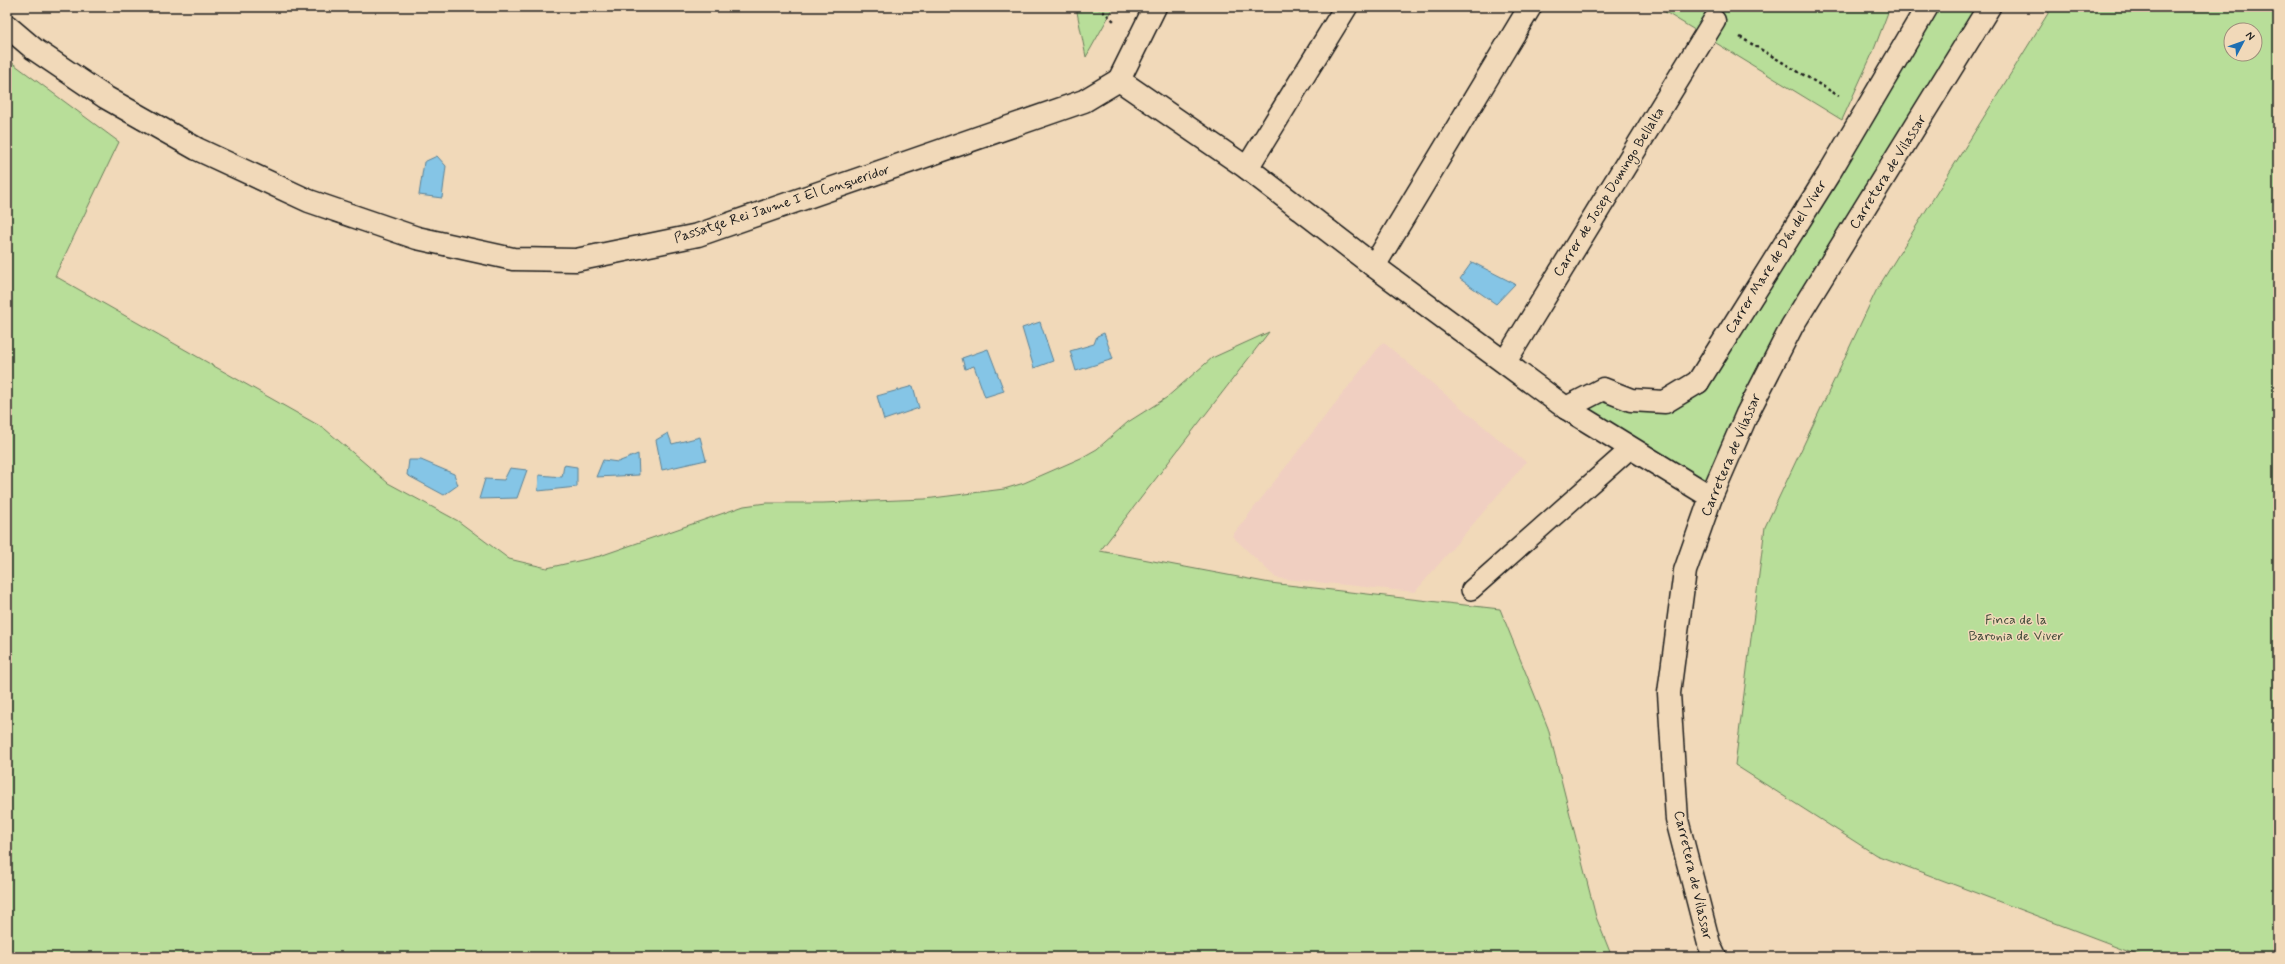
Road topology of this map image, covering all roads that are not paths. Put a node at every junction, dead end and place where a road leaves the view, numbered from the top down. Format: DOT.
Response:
graph roads {
  1 [pos="1155,7"];
  2 [pos="1346,7"];
  3 [pos="1530,7"];
  4 [pos="1927,7"];
  5 [pos="1989,7"];
  6 [pos="1714,21"];
  7 [pos="7,26"];
  8 [pos="1119,80"];
  9 [pos="1247,168"];
  10 [pos="1374,266"];
  11 [pos="1505,362"];
  12 [pos="1566,408"];
  13 [pos="1631,448"];
  14 [pos="1711,497"];
  15 [pos="1471,590"];
  16 [pos="1715,957"];
  1 -- 8 [label="street"];
  2 -- 9 [label="street"];
  3 -- 10 [label="street"];
  4 -- 12 [label="street, Carrer Mare de Déu del Viver"];
  5 -- 14 [label="street, Carretera de Vilassar"];
  6 -- 11 [label="street, Carrer de Josep Domingo Bellalta"];
  7 -- 8 [label="street, Passatge Rei Jaume I El Conqueridor"];
  8 -- 9 [label="street"];
  9 -- 10 [label="street"];
  10 -- 11 [label="street"];
  11 -- 12 [label="street"];
  12 -- 13 [label="street"];
  13 -- 14 [label="street"];
  13 -- 15 [label="lane"];
  14 -- 16 [label="street, Carretera de Vilassar"];
}
